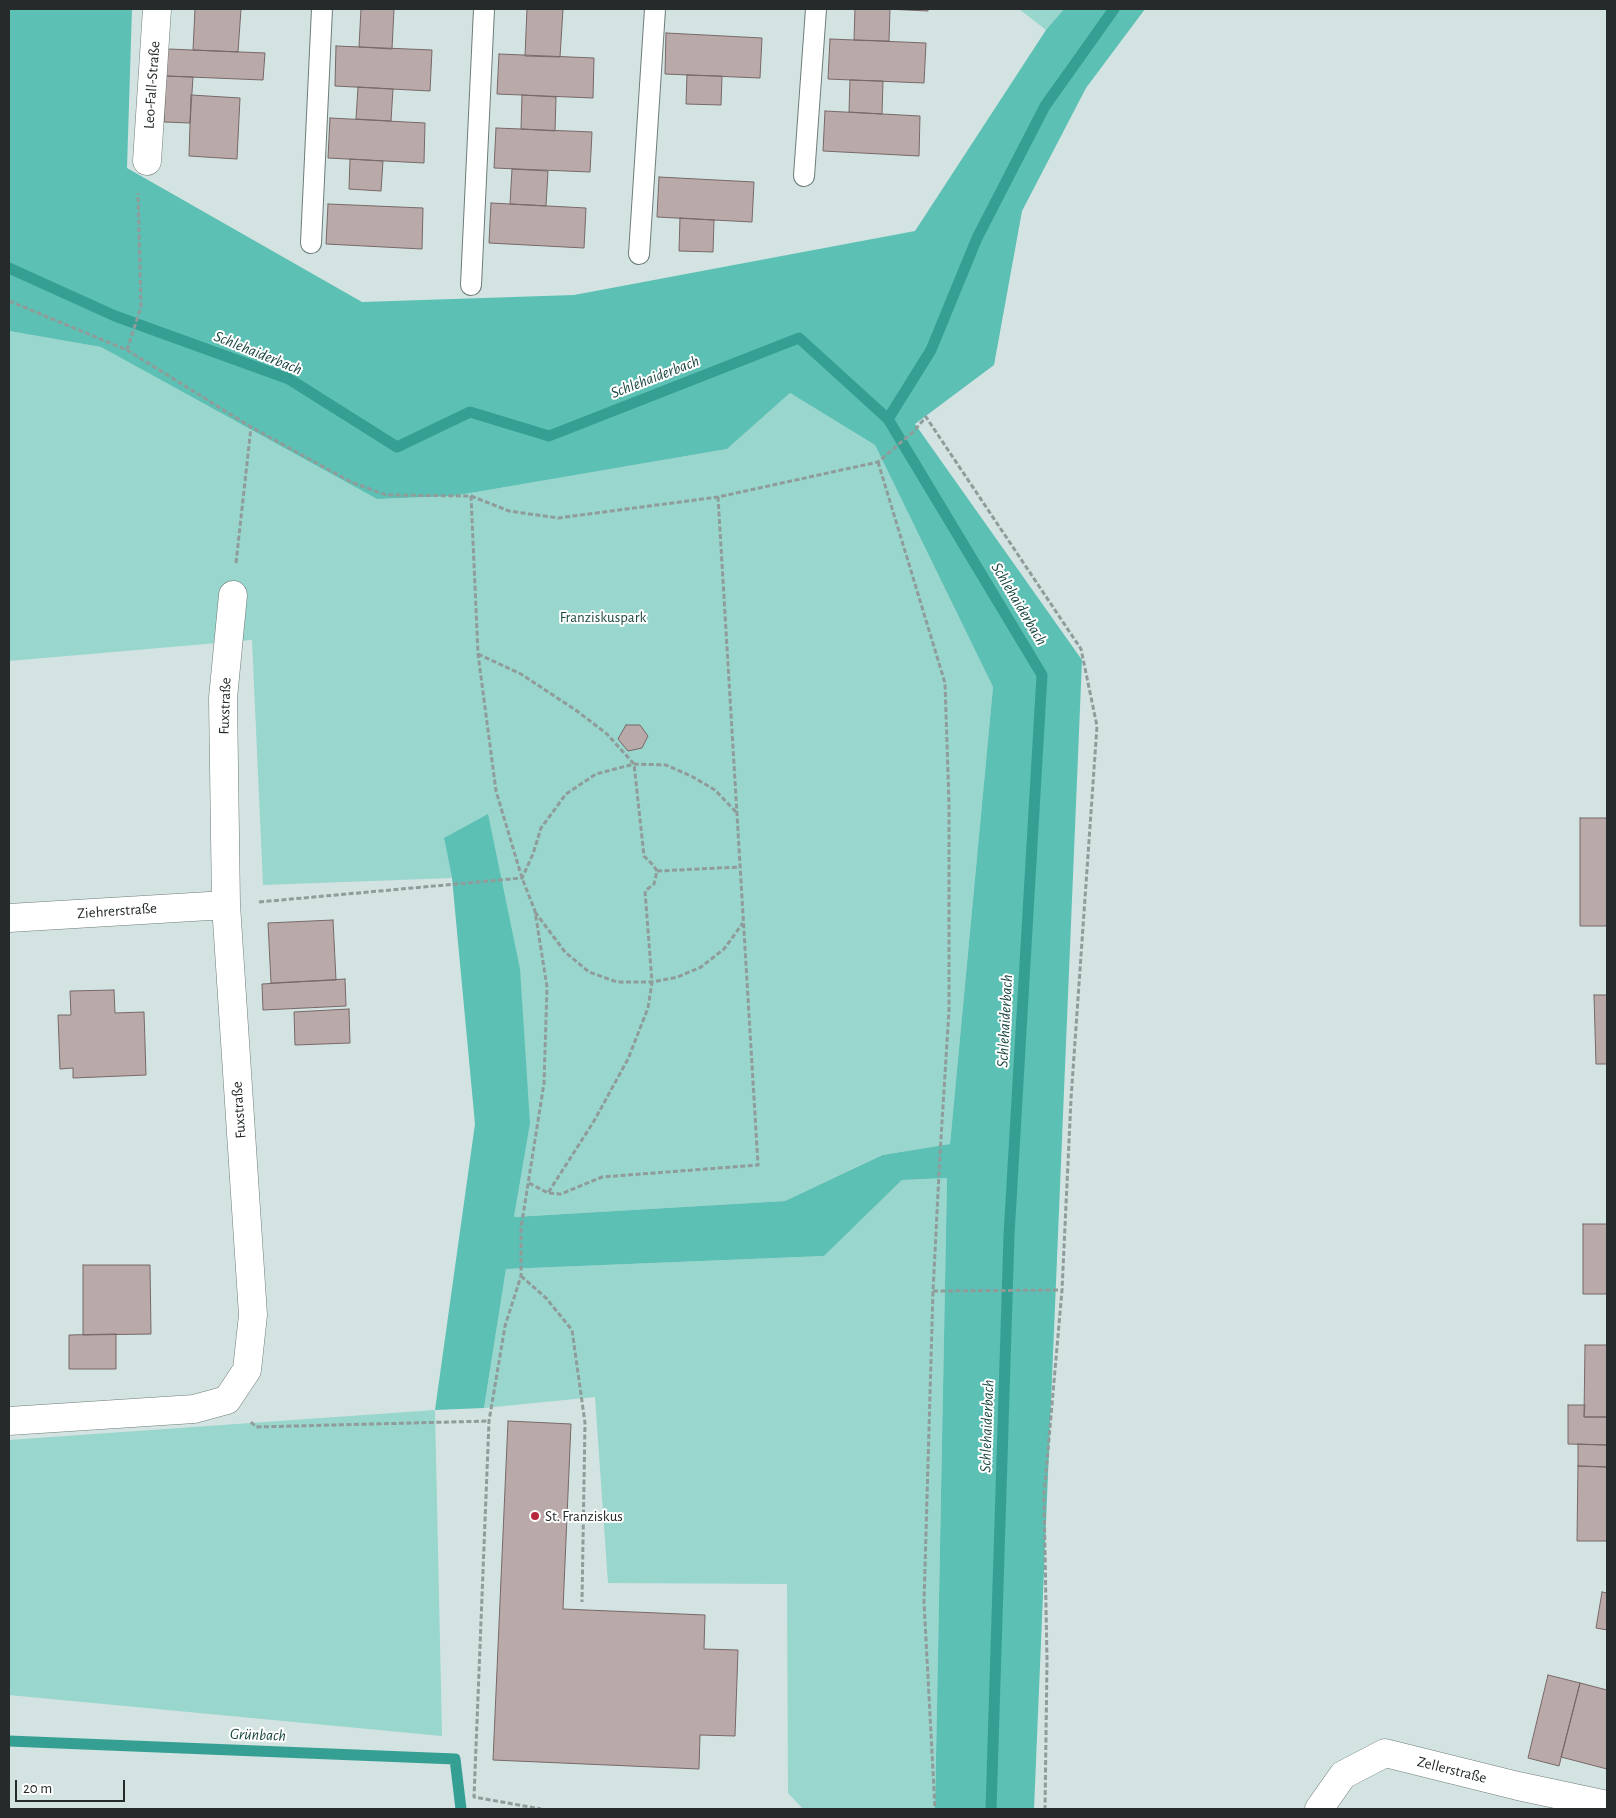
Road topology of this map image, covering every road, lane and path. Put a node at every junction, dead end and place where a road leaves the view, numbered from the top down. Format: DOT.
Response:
graph roads {
  1 [pos="157,9"];
  2 [pos="322,9"];
  3 [pos="484,9"];
  4 [pos="655,9"];
  5 [pos="816,9"];
  6 [pos="147,161"];
  7 [pos="804,176"];
  8 [pos="311,243"];
  9 [pos="639,254"];
  10 [pos="471,285"];
  11 [pos="9,301"];
  12 [pos="127,350"];
  13 [pos="251,427"];
  14 [pos="878,462"];
  15 [pos="470,496"];
  16 [pos="718,496"];
  17 [pos="233,594"];
  18 [pos="478,654"];
  19 [pos="634,764"];
  20 [pos="737,813"];
  21 [pos="740,866"];
  22 [pos="657,871"];
  23 [pos="522,878"];
  24 [pos="226,905"];
  25 [pos="535,911"];
  26 [pos="9,918"];
  27 [pos="743,923"];
  28 [pos="652,982"];
  29 [pos="529,1183"];
  30 [pos="548,1193"];
  31 [pos="521,1276"];
  32 [pos="1062,1290"];
  33 [pos="933,1291"];
  34 [pos="227,1400"];
  35 [pos="9,1422"];
  36 [pos="489,1422"];
  37 [pos="582,1602"];
  38 [pos="1607,1805"];
  39 [pos="541,1809"];
  40 [pos="935,1809"];
  41 [pos="1045,1809"];
  42 [pos="1319,1809"];
  1 -- 6 [label="street, Leo-Fall-Straße"];
  2 -- 8 [label="lane"];
  3 -- 10 [label="lane"];
  4 -- 9 [label="lane"];
  5 -- 7 [label="lane"];
  6 -- 12 [label="path"];
  11 -- 12 [label="path"];
  12 -- 13 [label="path"];
  13 -- 15 [label="path"];
  13 -- 17 [label="path"];
  14 -- 16 [label="path"];
  14 -- 32 [label="path"];
  14 -- 33 [label="path"];
  15 -- 16 [label="path"];
  15 -- 18 [label="path"];
  16 -- 20 [label="path"];
  17 -- 24 [label="street, Fuxstraße"];
  18 -- 19 [label="path"];
  18 -- 23 [label="path"];
  19 -- 20 [label="path"];
  19 -- 22 [label="path"];
  19 -- 23 [label="path"];
  20 -- 21 [label="path"];
  21 -- 22 [label="path"];
  21 -- 27 [label="path"];
  22 -- 28 [label="path"];
  23 -- 24 [label="path"];
  23 -- 25 [label="path"];
  24 -- 26 [label="street, Ziehrerstraße"];
  24 -- 34 [label="street, Fuxstraße"];
  25 -- 28 [label="path"];
  25 -- 29 [label="path"];
  27 -- 28 [label="path"];
  27 -- 30 [label="path"];
  28 -- 30 [label="path"];
  29 -- 30 [label="path"];
  29 -- 31 [label="path"];
  31 -- 36 [label="path"];
  31 -- 37 [label="path"];
  32 -- 33 [label="path"];
  32 -- 41 [label="path"];
  33 -- 40 [label="path"];
  34 -- 35 [label="street"];
  34 -- 36 [label="path"];
  36 -- 39 [label="path"];
  38 -- 42 [label="street, Zellerstraße"];
}
